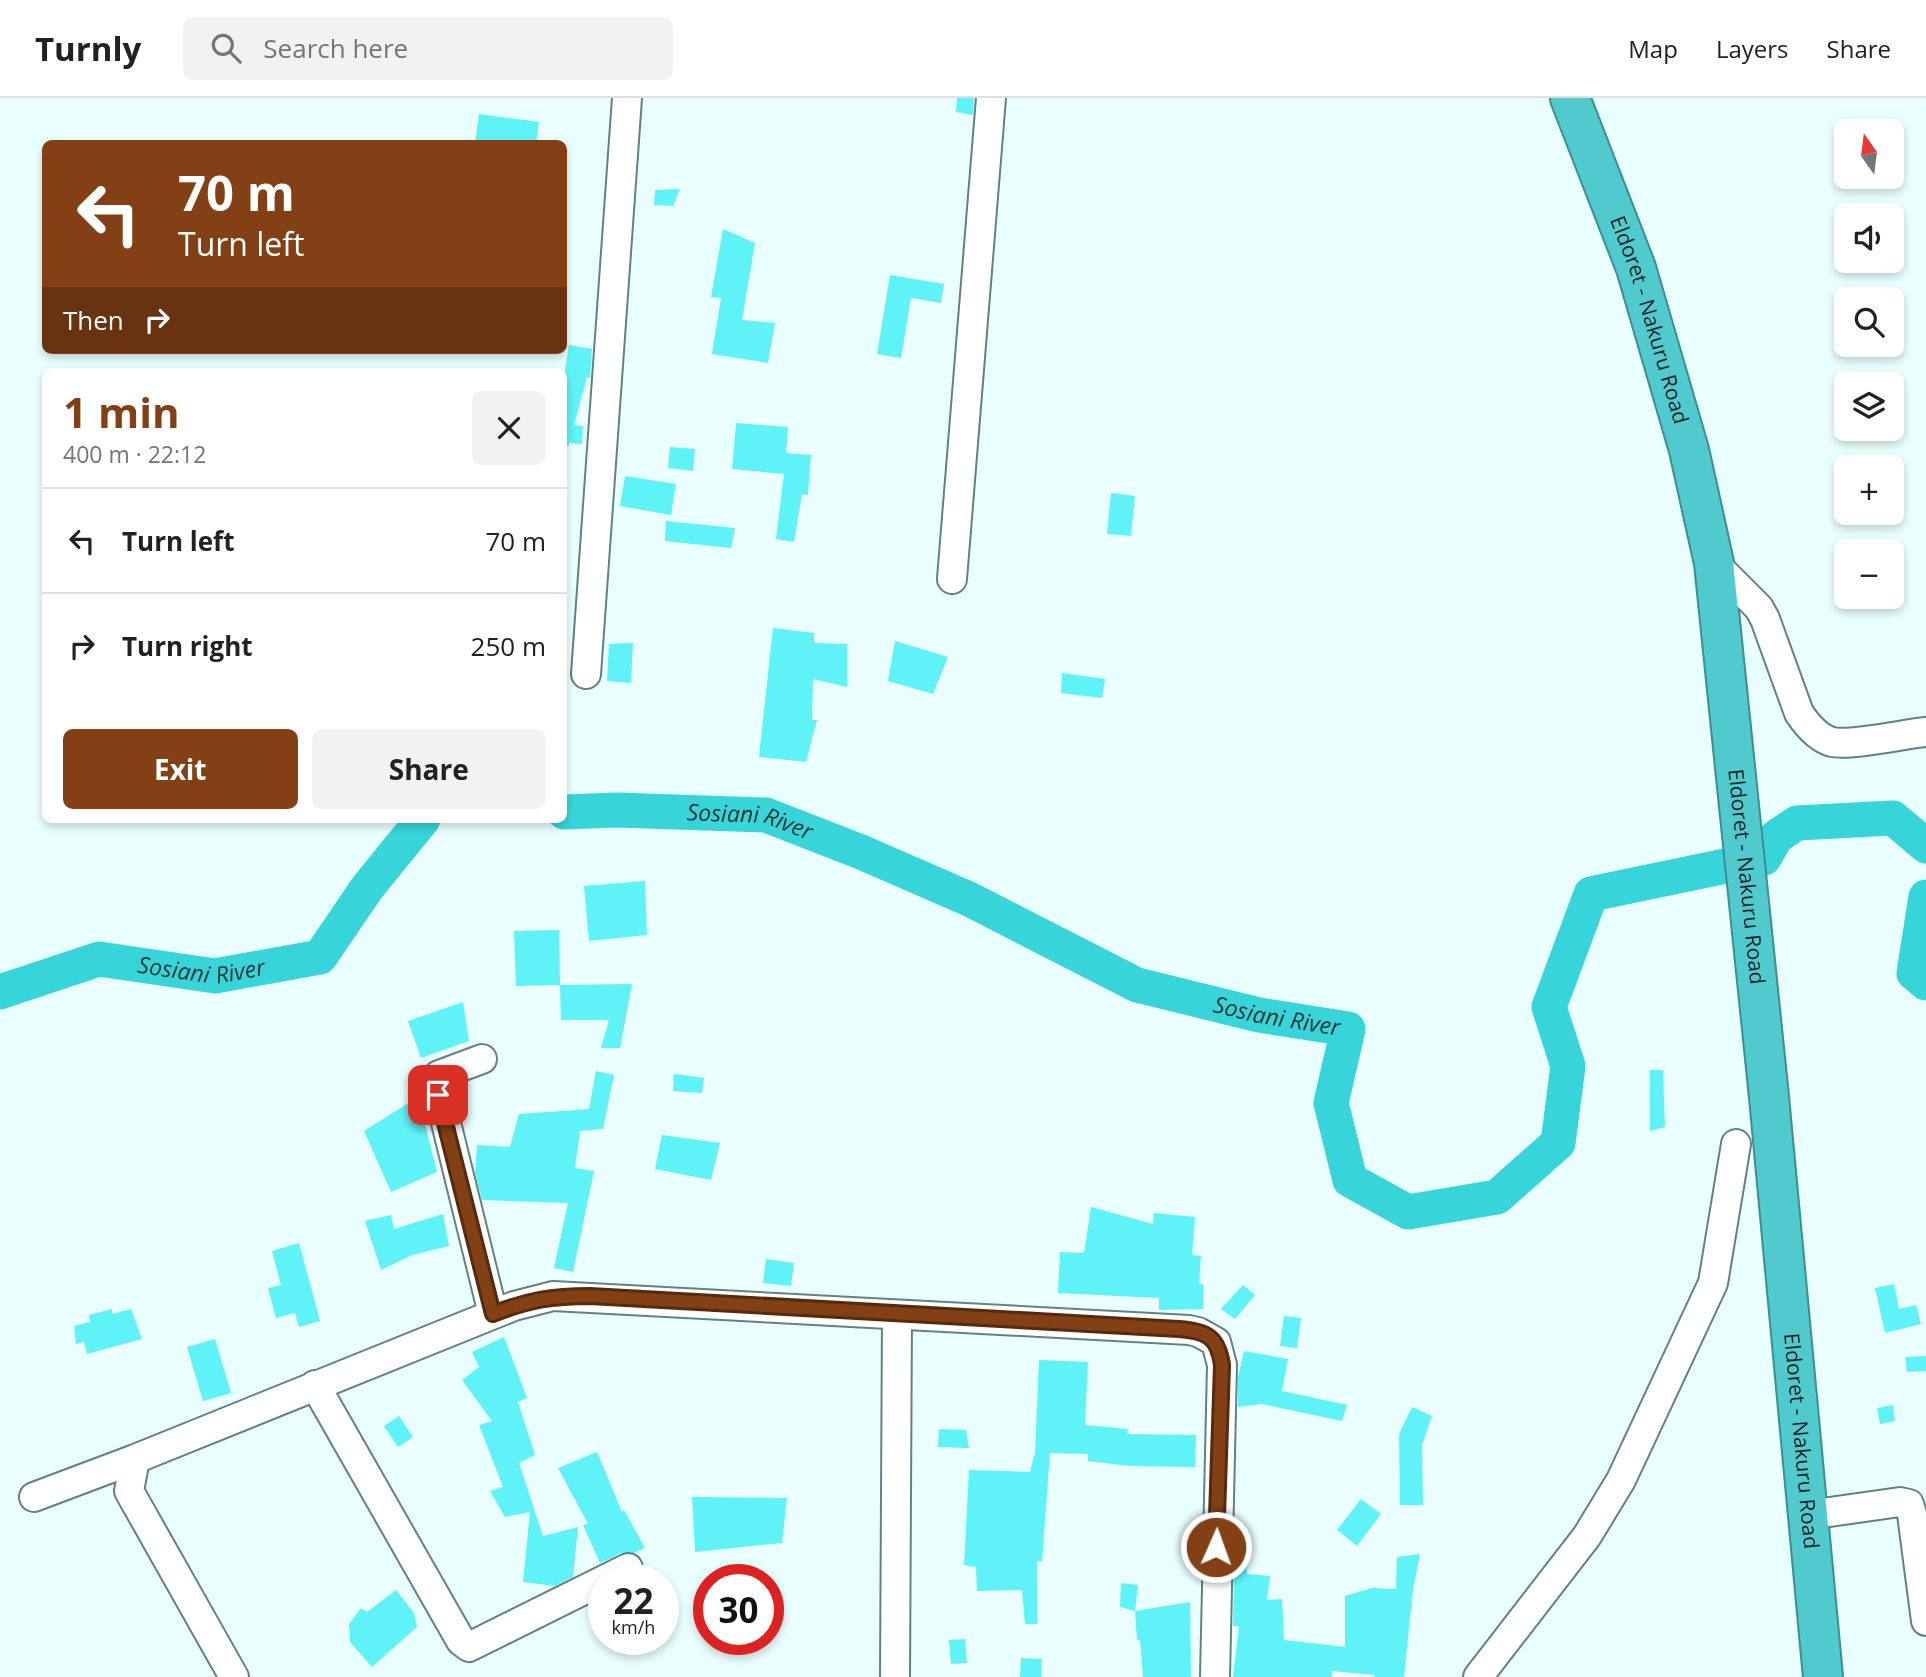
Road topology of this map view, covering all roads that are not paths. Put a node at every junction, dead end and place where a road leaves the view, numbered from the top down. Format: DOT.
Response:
graph roads {
  1 [pos="627,98"];
  2 [pos="991,98"];
  3 [pos="1570,98"];
  4 [pos="1714,563"];
  5 [pos="952,579"];
  6 [pos="586,674"];
  7 [pos="1926,732"];
  8 [pos="482,1059"];
  9 [pos="1736,1144"];
  10 [pos="493,1314"];
  11 [pos="897,1315"];
  12 [pos="315,1385"];
  13 [pos="135,1458"];
  14 [pos="34,1497"];
  15 [pos="1808,1515"];
  16 [pos="588,1588"];
  17 [pos="1926,1621"];
  18 [pos="234,1677"];
  19 [pos="895,1677"];
  20 [pos="1215,1677"];
  21 [pos="1478,1677"];
  22 [pos="1824,1677"];
  1 -- 6 [label="street"];
  2 -- 5 [label="street"];
  3 -- 4 [label="highway, Eldoret - Nakuru Road"];
  4 -- 7 [label="street"];
  4 -- 15 [label="highway, Eldoret - Nakuru Road"];
  8 -- 10 [label="street"];
  9 -- 21 [label="street"];
  10 -- 11 [label="street"];
  10 -- 12 [label="street"];
  11 -- 19 [label="street"];
  11 -- 20 [label="street"];
  12 -- 13 [label="street"];
  12 -- 16 [label="street"];
  13 -- 14 [label="street"];
  13 -- 18 [label="street"];
  15 -- 17 [label="street"];
  15 -- 22 [label="highway, Eldoret - Nakuru Road"];
}
